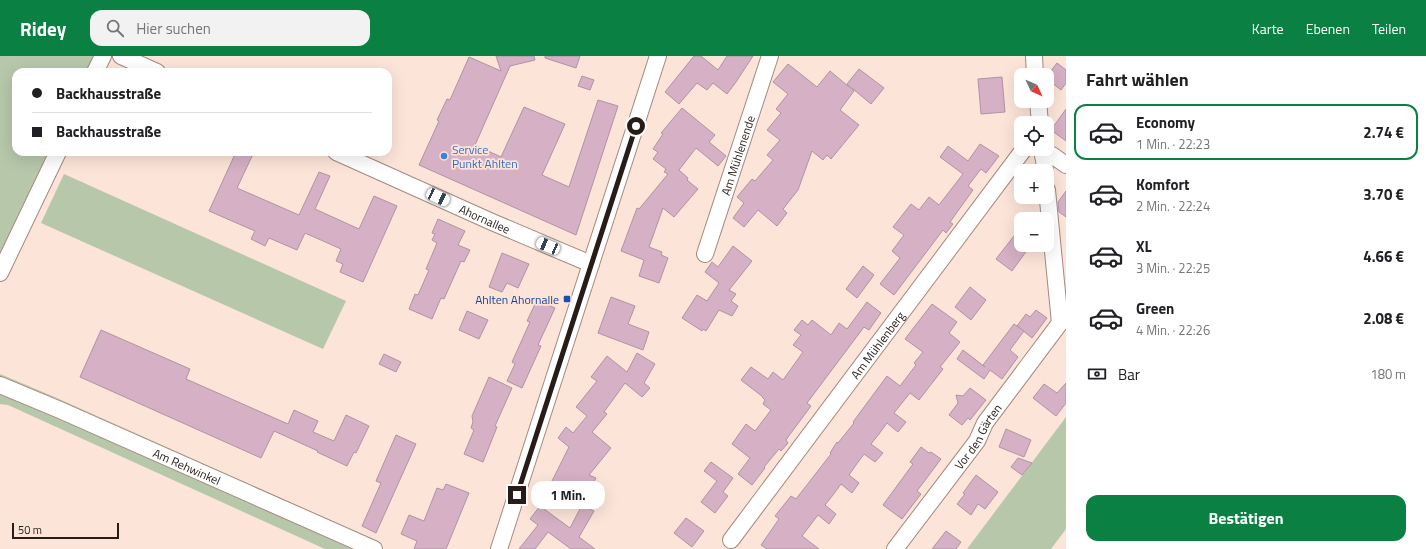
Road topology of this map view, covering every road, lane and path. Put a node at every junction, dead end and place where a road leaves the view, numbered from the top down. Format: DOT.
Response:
graph roads {
  1 [pos="103,56"];
  2 [pos="121,56"];
  3 [pos="658,56"];
  4 [pos="770,56"];
  5 [pos="1034,56"];
  6 [pos="98,68"];
  7 [pos="148,68"];
  8 [pos="1035,68"];
  9 [pos="56,156"];
  10 [pos="345,156"];
  11 [pos="1019,156"];
  12 [pos="1044,159"];
  13 [pos="1066,165"];
  14 [pos="1048,204"];
  15 [pos="705,254"];
  16 [pos="591,264"];
  17 [pos="0,273"];
  18 [pos="0,385"];
  19 [pos="731,540"];
  20 [pos="374,549"];
  21 [pos="499,549"];
  22 [pos="895,549"];
  1 -- 6 [label="street"];
  2 -- 7 [label="street"];
  3 -- 16 [label="street"];
  4 -- 15 [label="street, Am Mühlenende"];
  5 -- 8 [label="street"];
  9 -- 17 [label="street"];
  10 -- 16 [label="street, Ahornallee"];
  11 -- 19 [label="street, Am Mühlenberg"];
  12 -- 13 [label="street"];
  14 -- 22 [label="street, Vor den Gärten"];
  16 -- 21 [label="street"];
  18 -- 20 [label="street, Am Rehwinkel"];
}
